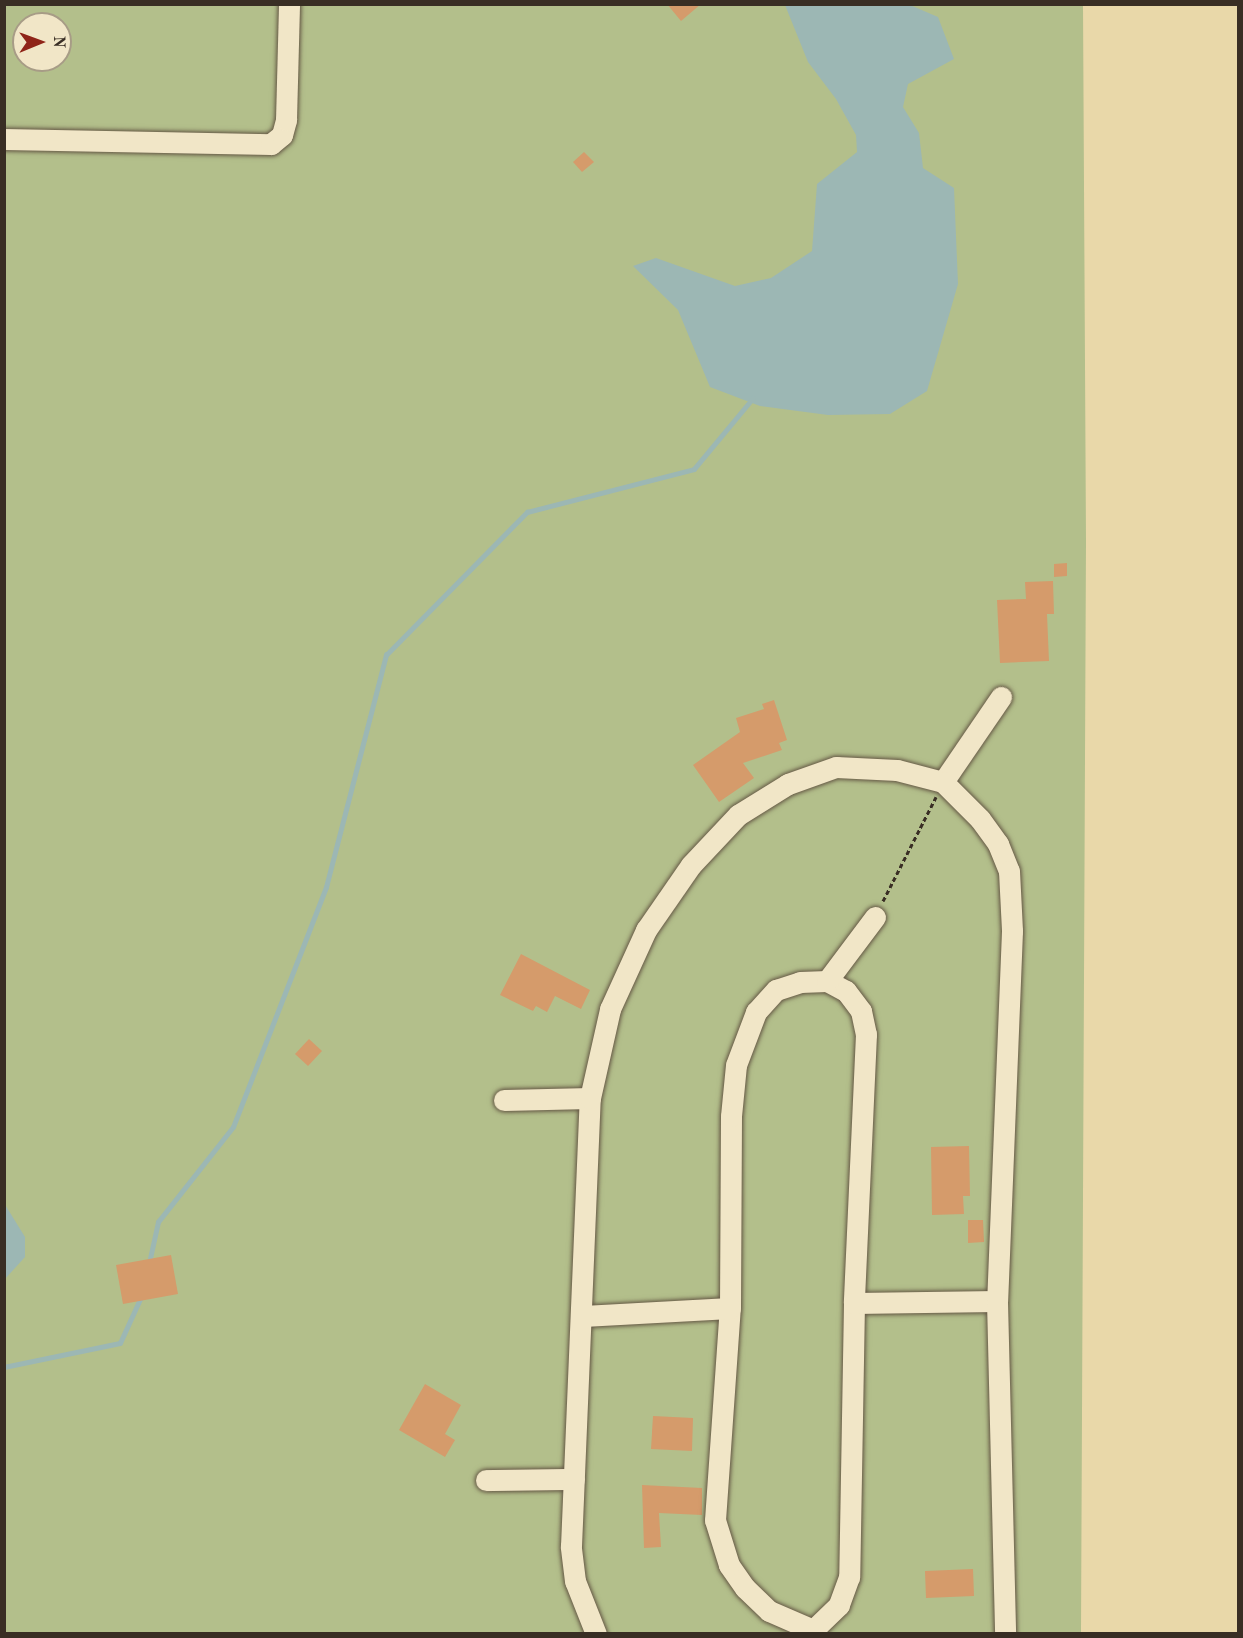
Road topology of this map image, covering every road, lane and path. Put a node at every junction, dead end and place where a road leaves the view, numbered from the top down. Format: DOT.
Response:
graph roads {
  1 [pos="289,4"];
  2 [pos="4,139"];
  3 [pos="1001,697"];
  4 [pos="944,782"];
  5 [pos="875,917"];
  6 [pos="826,981"];
  7 [pos="590,1098"];
  8 [pos="504,1100"];
  9 [pos="997,1300"];
  10 [pos="854,1303"];
  11 [pos="729,1308"];
  12 [pos="583,1316"];
  13 [pos="574,1479"];
  14 [pos="486,1480"];
  15 [pos="813,1632"];
  16 [pos="596,1634"];
  17 [pos="1005,1634"];
  1 -- 2 [label="street"];
  3 -- 4 [label="street"];
  4 -- 5 [label="path"];
  4 -- 7 [label="street"];
  4 -- 9 [label="street"];
  5 -- 6 [label="street"];
  6 -- 10 [label="street"];
  6 -- 11 [label="street"];
  7 -- 8 [label="street"];
  7 -- 12 [label="street"];
  9 -- 10 [label="street"];
  9 -- 17 [label="street"];
  10 -- 15 [label="street"];
  11 -- 12 [label="street"];
  11 -- 15 [label="street"];
  12 -- 13 [label="street"];
  13 -- 14 [label="street"];
  13 -- 16 [label="street"];
}
